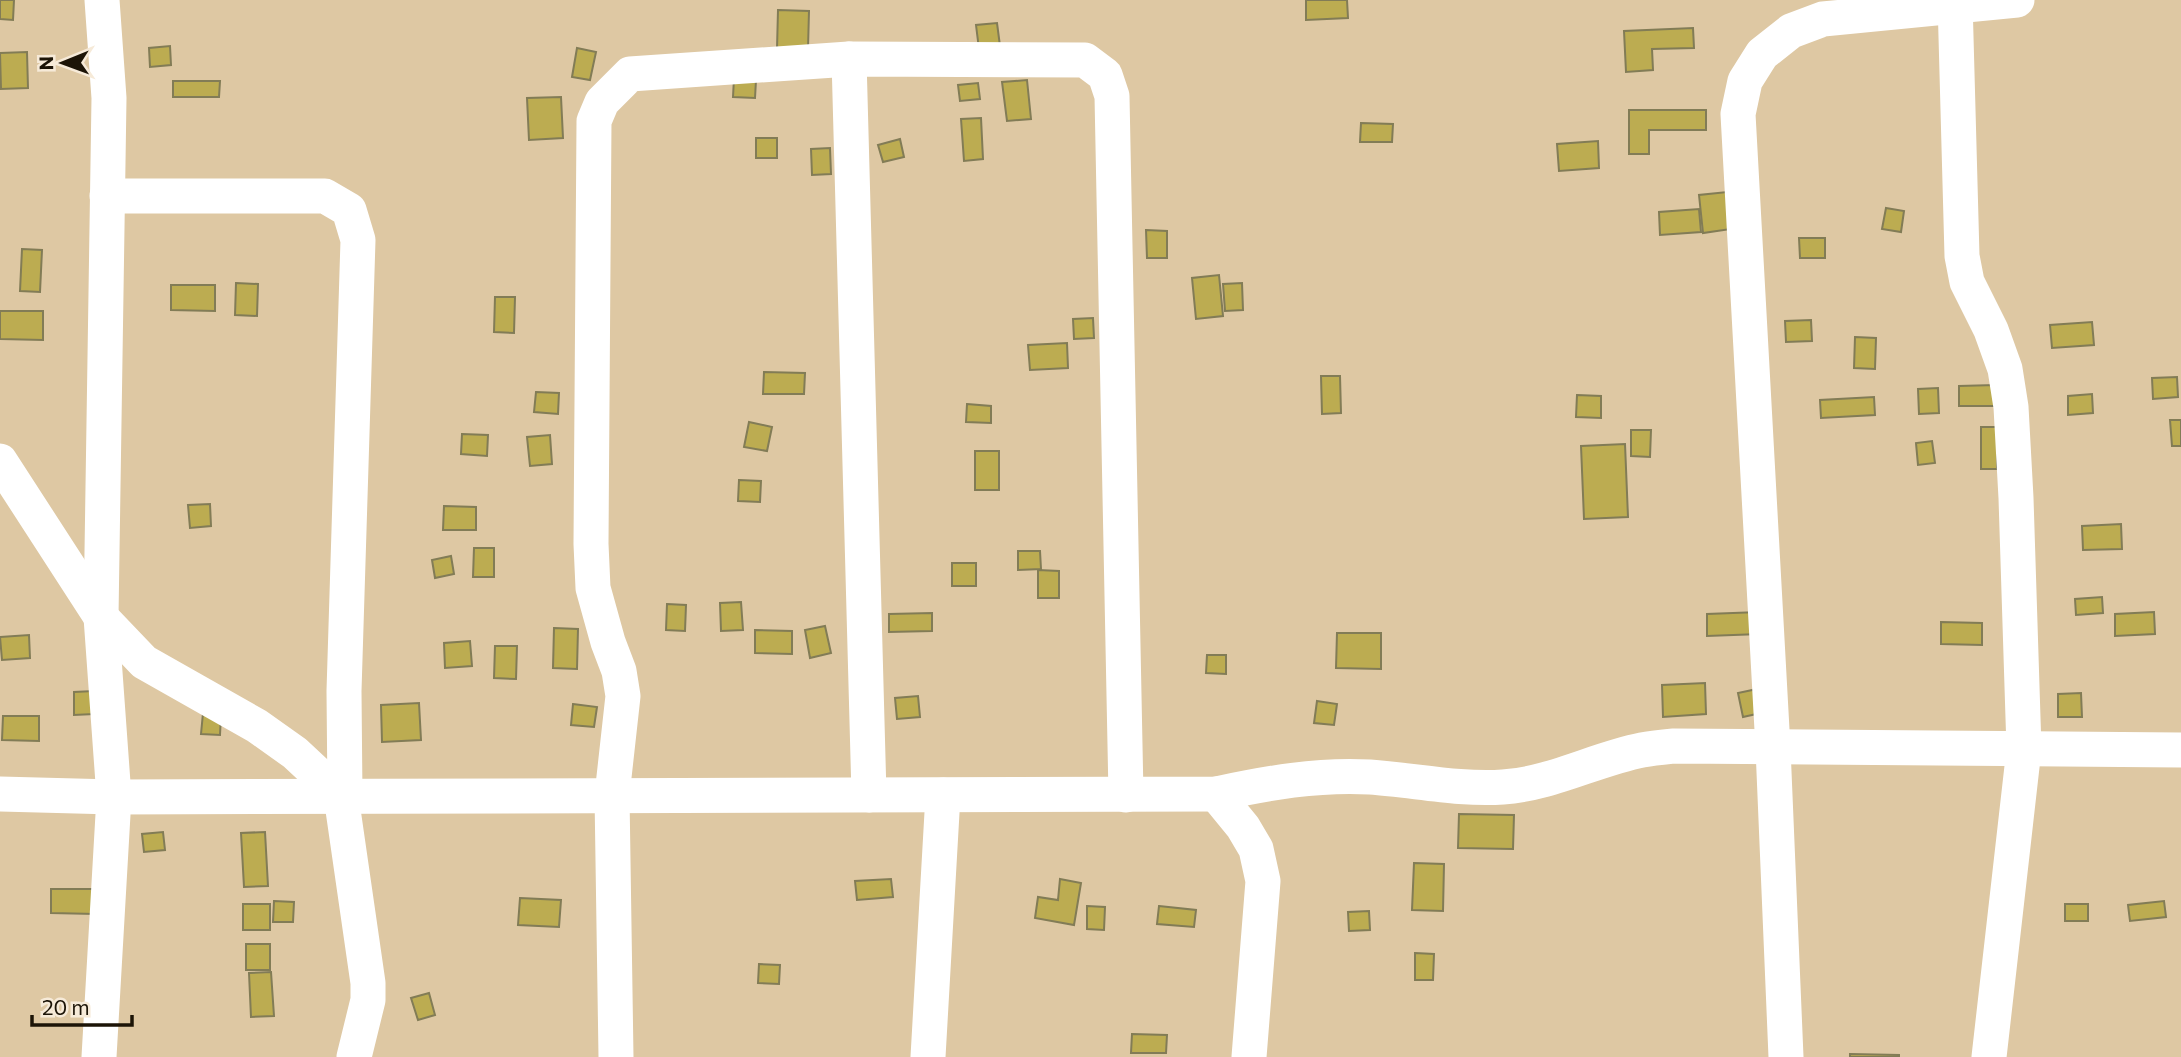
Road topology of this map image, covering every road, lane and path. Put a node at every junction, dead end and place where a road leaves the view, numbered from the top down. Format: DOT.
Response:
graph roads {
  1 [pos="102,0"];
  2 [pos="2017,0"];
  3 [pos="1955,3"];
  4 [pos="849,59"];
  5 [pos="107,196"];
  6 [pos="0,461"];
  7 [pos="101,617"];
  8 [pos="1773,748"];
  9 [pos="2024,749"];
  10 [pos="2181,750"];
  11 [pos="0,794"];
  12 [pos="1216,794"];
  13 [pos="612,795"];
  14 [pos="869,795"];
  15 [pos="943,795"];
  16 [pos="1126,795"];
  17 [pos="343,796"];
  18 [pos="114,797"];
  19 [pos="99,1057"];
  20 [pos="354,1057"];
  21 [pos="616,1057"];
  22 [pos="928,1057"];
  23 [pos="1249,1057"];
  24 [pos="1786,1057"];
  25 [pos="1989,1057"];
  1 -- 5 [label="street"];
  2 -- 3 [label="street"];
  3 -- 8 [label="street"];
  3 -- 9 [label="street"];
  4 -- 13 [label="street"];
  4 -- 14 [label="street"];
  4 -- 16 [label="street"];
  5 -- 7 [label="street"];
  5 -- 17 [label="street"];
  6 -- 7 [label="street"];
  7 -- 17 [label="street"];
  7 -- 18 [label="street"];
  8 -- 9 [label="street"];
  8 -- 12 [label="street"];
  8 -- 24 [label="street"];
  9 -- 10 [label="street"];
  9 -- 25 [label="street"];
  11 -- 18 [label="street"];
  12 -- 16 [label="street"];
  12 -- 23 [label="street"];
  13 -- 14 [label="street"];
  13 -- 17 [label="street"];
  13 -- 21 [label="street"];
  14 -- 15 [label="street"];
  15 -- 16 [label="street"];
  15 -- 22 [label="street"];
  17 -- 18 [label="street"];
  17 -- 20 [label="street"];
  18 -- 19 [label="street"];
}
